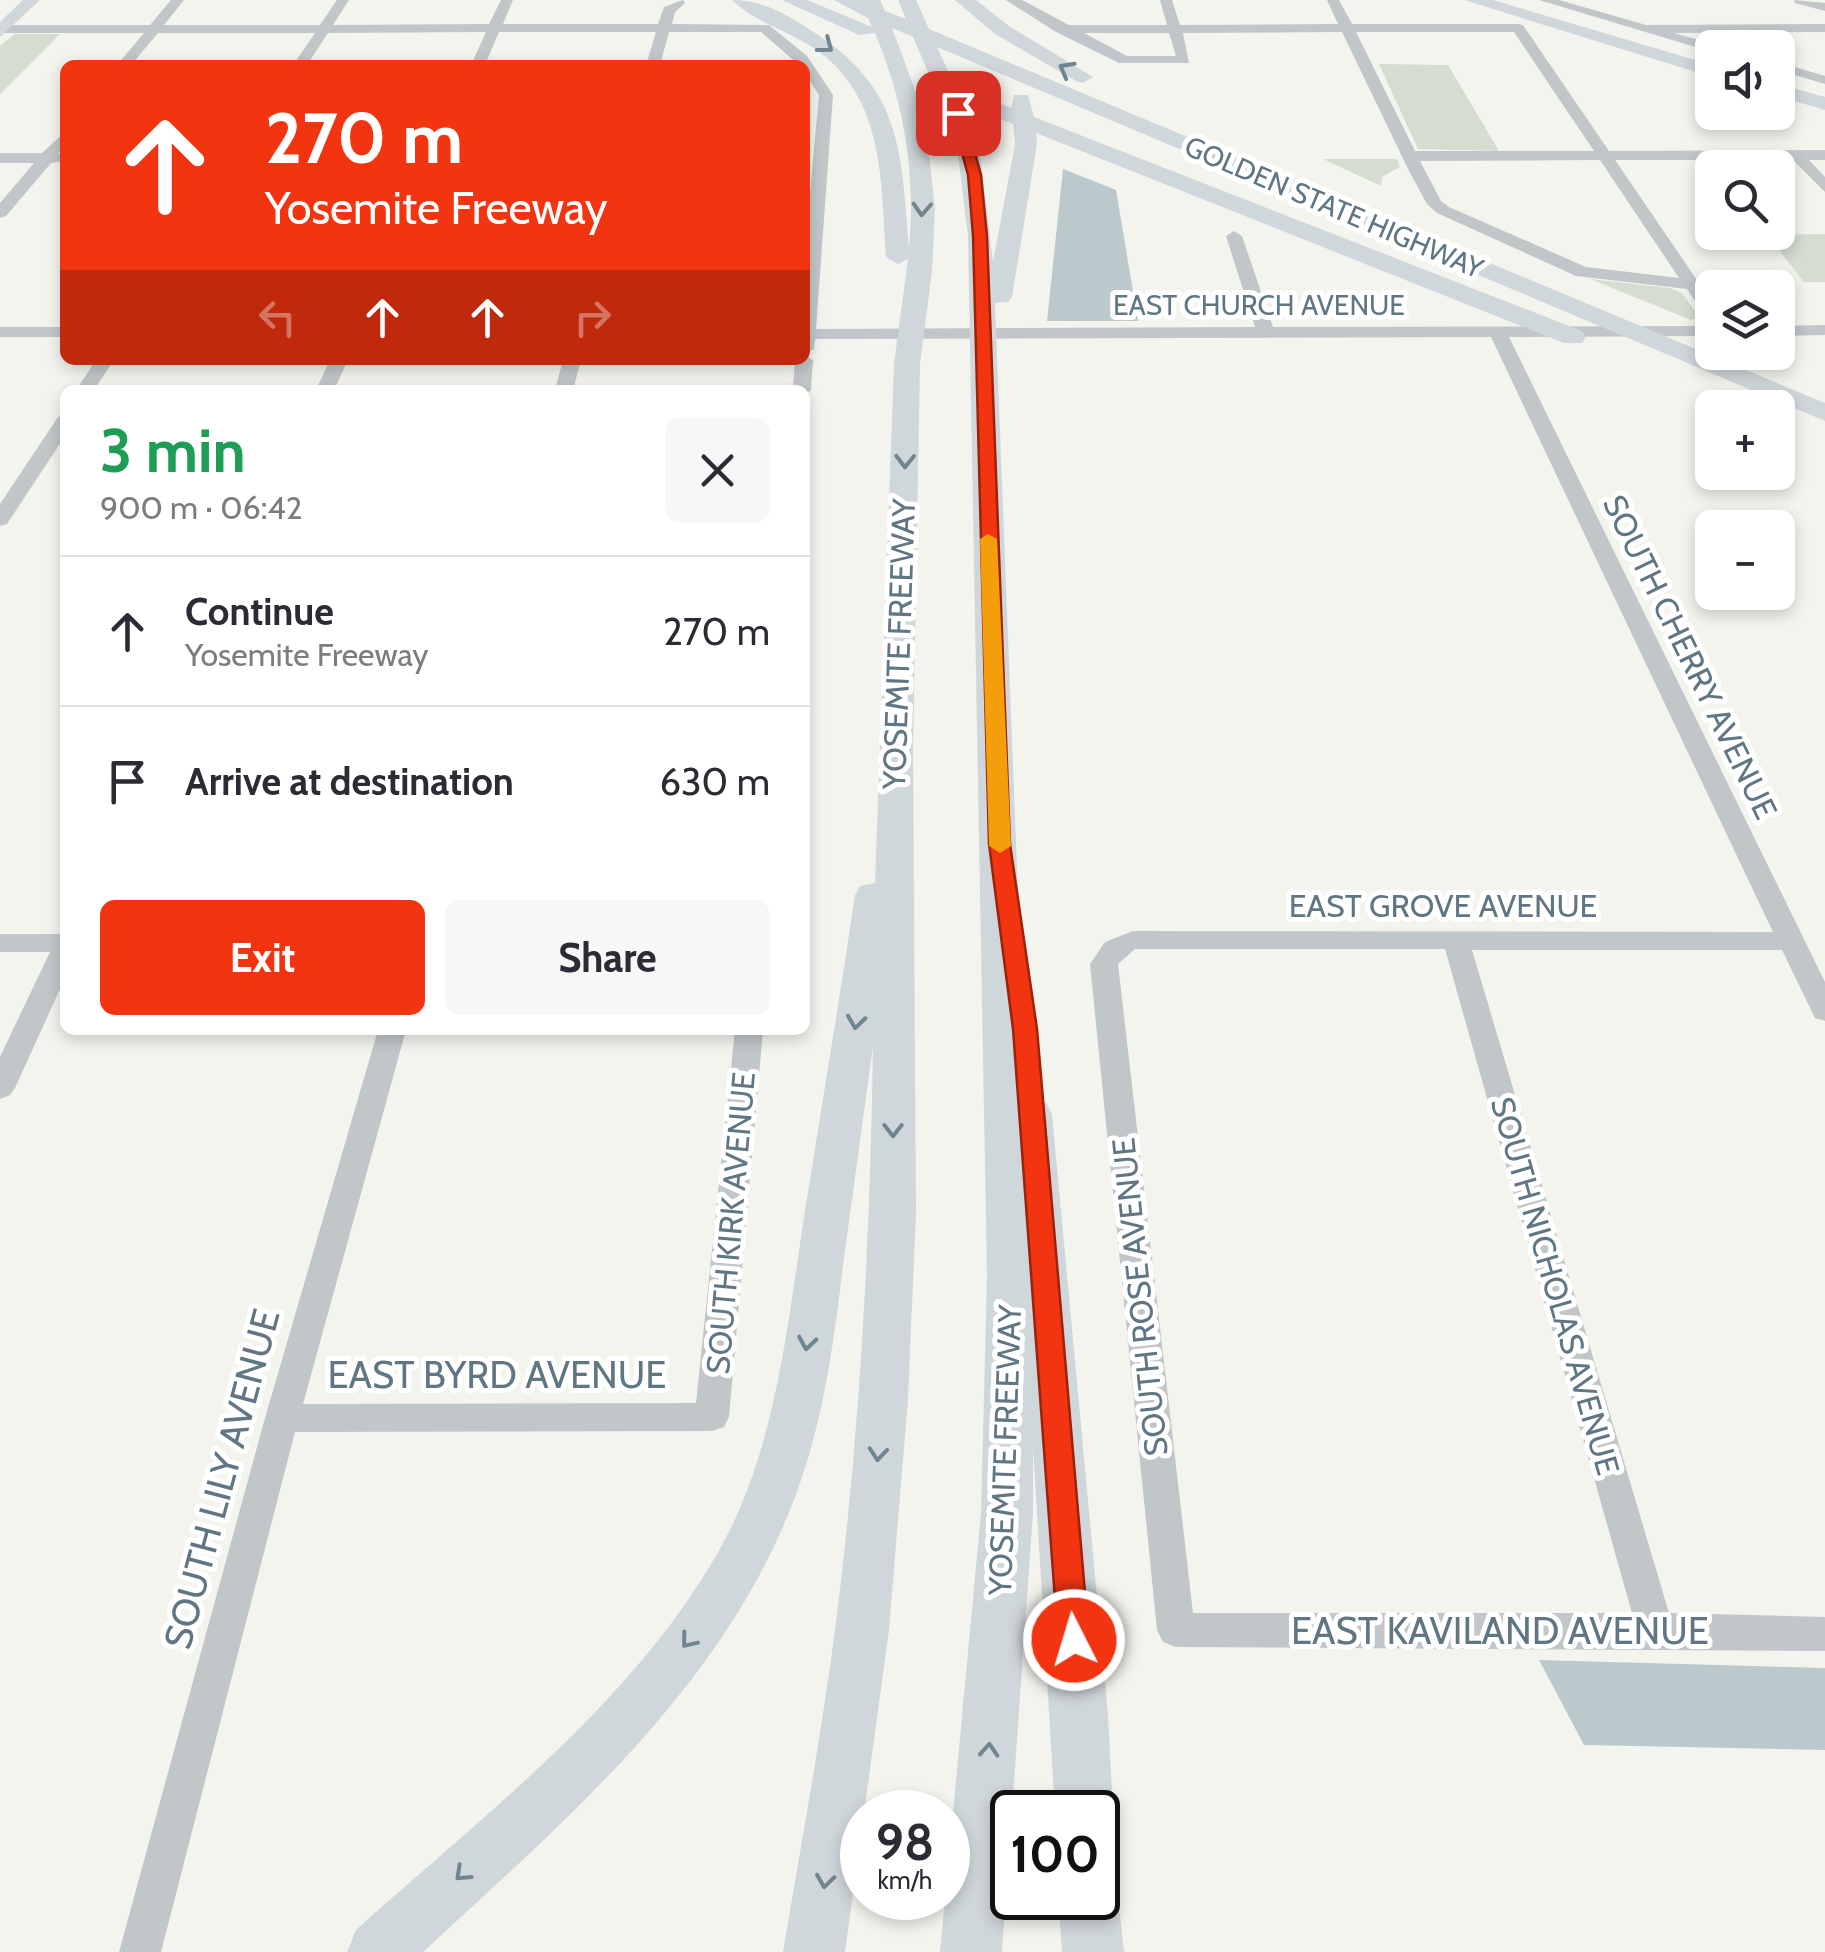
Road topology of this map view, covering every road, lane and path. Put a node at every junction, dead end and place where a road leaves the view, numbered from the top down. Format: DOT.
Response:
graph roads {
  1 [pos="10,0"];
  2 [pos="32,0"];
  3 [pos="178,0"];
  4 [pos="343,0"];
  5 [pos="507,0"];
  6 [pos="740,0"];
  7 [pos="791,0"];
  8 [pos="814,0"];
  9 [pos="843,0"];
  10 [pos="871,0"];
  11 [pos="910,0"];
  12 [pos="964,0"];
  13 [pos="1012,0"];
  14 [pos="1166,0"];
  15 [pos="1334,0"];
  16 [pos="1454,0"];
  17 [pos="1474,0"];
  18 [pos="1508,0"];
  19 [pos="1546,0"];
  20 [pos="1800,0"];
  21 [pos="679,3"];
  22 [pos="1825,7"];
  23 [pos="933,10"];
  24 [pos="1,25"];
  25 [pos="960,26"];
  26 [pos="154,28"];
  27 [pos="324,28"];
  28 [pos="494,28"];
  29 [pos="663,28"];
  30 [pos="1347,28"];
  31 [pos="1645,28"];
  32 [pos="1825,28"];
  33 [pos="1062,29"];
  34 [pos="1175,29"];
  35 [pos="1695,43"];
  36 [pos="1695,54"];
  37 [pos="128,60"];
  38 [pos="303,60"];
  39 [pos="480,60"];
  40 [pos="654,60"];
  41 [pos="803,60"];
  42 [pos="1689,64"];
  43 [pos="1695,66"];
  44 [pos="810,69"];
  45 [pos="1795,71"];
  46 [pos="1825,80"];
  47 [pos="1795,83"];
  48 [pos="1825,92"];
  49 [pos="1795,95"];
  50 [pos="1825,104"];
  51 [pos="1604,155"];
  52 [pos="1797,155"];
  53 [pos="1825,155"];
  54 [pos="1409,156"];
  55 [pos="814,157"];
  56 [pos="0,158"];
  57 [pos="56,158"];
  58 [pos="1825,187"];
  59 [pos="0,214"];
  60 [pos="1234,236"];
  61 [pos="810,246"];
  62 [pos="1693,285"];
  63 [pos="1695,288"];
  64 [pos="989,304"];
  65 [pos="909,306"];
  66 [pos="1795,330"];
  67 [pos="1825,330"];
  68 [pos="1499,331"];
  69 [pos="1695,331"];
  70 [pos="0,332"];
  71 [pos="60,332"];
  72 [pos="1266,333"];
  73 [pos="810,334"];
  74 [pos="1628,358"];
  75 [pos="1682,379"];
  76 [pos="1710,390"];
  77 [pos="1714,390"];
  78 [pos="1825,412"];
  79 [pos="1795,423"];
  80 [pos="60,428"];
  81 [pos="1825,435"];
  82 [pos="0,520"];
  83 [pos="895,752"];
  84 [pos="1000,844"];
  85 [pos="1792,941"];
  86 [pos="1456,942"];
  87 [pos="0,943"];
  88 [pos="60,946"];
  89 [pos="60,957"];
  90 [pos="1104,964"];
  91 [pos="1825,1010"];
  92 [pos="391,1035"];
  93 [pos="749,1035"];
  94 [pos="0,1088"];
  95 [pos="712,1416"];
  96 [pos="282,1418"];
  97 [pos="1176,1630"];
  98 [pos="1655,1630"];
  99 [pos="1825,1634"];
  100 [pos="1083,1790"];
  101 [pos="1090,1920"];
  102 [pos="140,1952"];
  103 [pos="378,1952"];
  104 [pos="814,1952"];
  105 [pos="971,1952"];
  106 [pos="1093,1952"];
  1 -- 24 [label="main road"];
  2 -- 24 [label="main road"];
  3 -- 26 [label="street"];
  4 -- 27 [label="street"];
  5 -- 28 [label="street"];
  6 -- 65 [label="highway, one-way"];
  7 -- 77 [label="highway, GOLDEN STATE HIGHWAY"];
  8 -- 74 [label="highway"];
  9 -- 78 [label="highway, GOLDEN STATE HIGHWAY"];
  10 -- 65 [label="highway, one-way"];
  11 -- 23 [label="highway"];
  11 -- 64 [label="highway, YOSEMITE FREEWAY"];
  78 -- 12 [label="highway, one-way"];
  13 -- 33 [label="street"];
  14 -- 34 [label="street"];
  15 -- 30 [label="street"];
  16 -- 42 [label="highway"];
  17 -- 42 [label="highway"];
  18 -- 36 [label="highway"];
  19 -- 31 [label="street"];
  20 -- 22 [label="street"];
  21 -- 29 [label="street"];
  24 -- 26 [label="street"];
  25 -- 64 [label="highway"];
  26 -- 27 [label="street"];
  26 -- 37 [label="street"];
  27 -- 28 [label="street"];
  27 -- 38 [label="street"];
  28 -- 29 [label="street"];
  28 -- 39 [label="street"];
  29 -- 40 [label="street"];
  29 -- 41 [label="street"];
  30 -- 34 [label="street"];
  30 -- 51 [label="street"];
  30 -- 54 [label="street"];
  31 -- 32 [label="street"];
  31 -- 35 [label="street"];
  33 -- 34 [label="street"];
  33 -- 34 [label="street"];
  42 -- 43 [label="highway"];
  44 -- 55 [label="street"];
  45 -- 46 [label="street"];
  47 -- 48 [label="highway"];
  49 -- 50 [label="highway"];
  51 -- 52 [label="street"];
  51 -- 54 [label="street"];
  51 -- 62 [label="street"];
  52 -- 53 [label="street"];
  52 -- 58 [label="street"];
  54 -- 62 [label="street"];
  55 -- 61 [label="street"];
  56 -- 57 [label="street"];
  57 -- 59 [label="street"];
  60 -- 72 [label="street"];
  62 -- 63 [label="street"];
  64 -- 84 [label="highway, YOSEMITE FREEWAY"];
  65 -- 83 [label="highway, YOSEMITE FREEWAY, one-way"];
  66 -- 67 [label="street"];
  68 -- 69 [label="street, EAST CHURCH AVENUE"];
  68 -- 72 [label="street, EAST CHURCH AVENUE"];
  68 -- 85 [label="street, SOUTH CHERRY AVENUE"];
  70 -- 71 [label="street"];
  72 -- 73 [label="street, EAST CHURCH AVENUE"];
  75 -- 76 [label="highway"];
  79 -- 81 [label="highway"];
  80 -- 82 [label="street"];
  83 -- 103 [label="highway, one-way"];
  83 -- 104 [label="highway, YOSEMITE FREEWAY, one-way"];
  84 -- 100 [label="highway"];
  105 -- 84 [label="highway, YOSEMITE FREEWAY, one-way"];
  85 -- 86 [label="street, EAST GROVE AVENUE"];
  85 -- 91 [label="street, SOUTH CHERRY AVENUE"];
  86 -- 90 [label="street, EAST GROVE AVENUE"];
  86 -- 98 [label="street, SOUTH NICHOLAS AVENUE"];
  87 -- 88 [label="street"];
  89 -- 94 [label="street"];
  90 -- 97 [label="street, SOUTH ROSE AVENUE"];
  92 -- 96 [label="street, SOUTH LILY AVENUE"];
  93 -- 95 [label="street, SOUTH KIRK AVENUE"];
  95 -- 96 [label="street, EAST BYRD AVENUE"];
  96 -- 102 [label="street, SOUTH LILY AVENUE"];
  97 -- 98 [label="street, EAST KAVILAND AVENUE"];
  98 -- 99 [label="street, EAST KAVILAND AVENUE"];
  101 -- 106 [label="highway"];
}
